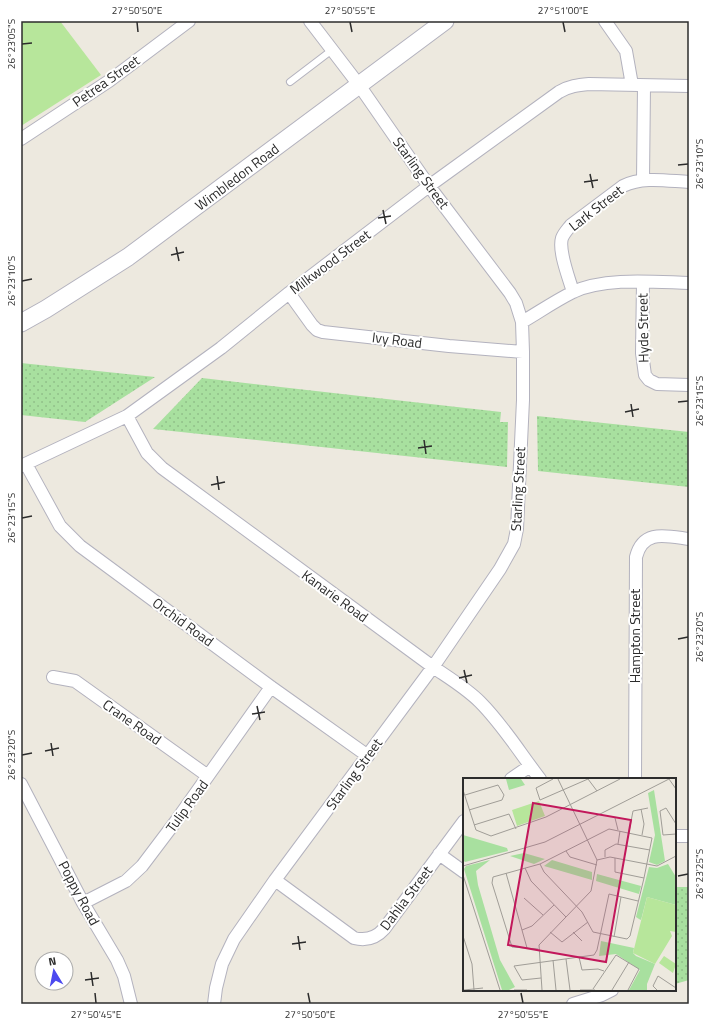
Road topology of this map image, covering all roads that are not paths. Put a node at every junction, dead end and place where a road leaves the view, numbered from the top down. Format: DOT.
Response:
graph roads {
  1 [pos="189,21"];
  2 [pos="310,21"];
  3 [pos="445,21"];
  4 [pos="605,21"];
  5 [pos="332,50"];
  6 [pos="290,82"];
  7 [pos="359,85"];
  8 [pos="632,85"];
  9 [pos="644,86"];
  10 [pos="689,86"];
  11 [pos="21,139"];
  12 [pos="643,180"];
  13 [pos="689,182"];
  14 [pos="430,186"];
  15 [pos="643,282"];
  16 [pos="689,284"];
  17 [pos="573,292"];
  18 [pos="288,293"];
  19 [pos="21,322"];
  20 [pos="522,322"];
  21 [pos="523,352"];
  22 [pos="689,385"];
  23 [pos="127,416"];
  24 [pos="24,465"];
  25 [pos="689,539"];
  26 [pos="433,667"];
  27 [pos="53,677"];
  28 [pos="271,687"];
  29 [pos="368,756"];
  30 [pos="530,766"];
  31 [pos="208,776"];
  32 [pos="512,778"];
  33 [pos="539,778"];
  34 [pos="635,778"];
  35 [pos="21,784"];
  36 [pos="463,822"];
  37 [pos="676,836"];
  38 [pos="689,836"];
  39 [pos="439,854"];
  40 [pos="463,871"];
  41 [pos="275,880"];
  42 [pos="83,903"];
  43 [pos="610,991"];
  44 [pos="131,1004"];
  45 [pos="214,1004"];
  46 [pos="573,1004"];
  1 -- 11 [label="street, Petrea Street"];
  2 -- 5 [label="street, Starling Street"];
  3 -- 7 [label="street, Wimbledon Road"];
  4 -- 8 [label="street"];
  5 -- 6 [label="lane"];
  5 -- 7 [label="street, Starling Street"];
  7 -- 14 [label="street, Starling Street"];
  7 -- 19 [label="street, Wimbledon Road"];
  8 -- 9 [label="street, Milkwood Street"];
  8 -- 14 [label="street, Milkwood Street"];
  9 -- 10 [label="street, Milkwood Street"];
  9 -- 12 [label="street"];
  12 -- 13 [label="street, Lark Street"];
  12 -- 17 [label="street, Lark Street"];
  14 -- 18 [label="street, Milkwood Street"];
  14 -- 20 [label="street, Starling Street"];
  15 -- 16 [label="street"];
  15 -- 17 [label="street"];
  15 -- 22 [label="street, Hyde Street"];
  17 -- 20 [label="street"];
  18 -- 21 [label="street, Ivy Road"];
  18 -- 23 [label="street, Milkwood Street"];
  20 -- 21 [label="street, Starling Street"];
  21 -- 26 [label="street, Starling Street"];
  23 -- 24 [label="street, Milkwood Street"];
  23 -- 26 [label="street, Kanarie Road"];
  24 -- 28 [label="street, Orchid Road"];
  25 -- 34 [label="street, Hampton Street"];
  26 -- 29 [label="street, Starling Street"];
  26 -- 30 [label="street, Kanarie Road"];
  27 -- 31 [label="street, Crane Road"];
  28 -- 29 [label="street, Orchid Road"];
  28 -- 31 [label="street, Tulip Road"];
  29 -- 41 [label="street, Starling Street"];
  30 -- 32 [label="street"];
  30 -- 33 [label="street, Kanarie Road"];
  31 -- 42 [label="street, Tulip Road"];
  35 -- 42 [label="street, Poppy Road"];
  36 -- 39 [label="street, Dahlia Street"];
  37 -- 38 [label="street"];
  39 -- 40 [label="street"];
  39 -- 41 [label="street, Dahlia Street"];
  41 -- 45 [label="street, Starling Street"];
  42 -- 44 [label="street, Poppy Road"];
  43 -- 46 [label="street"];
}
